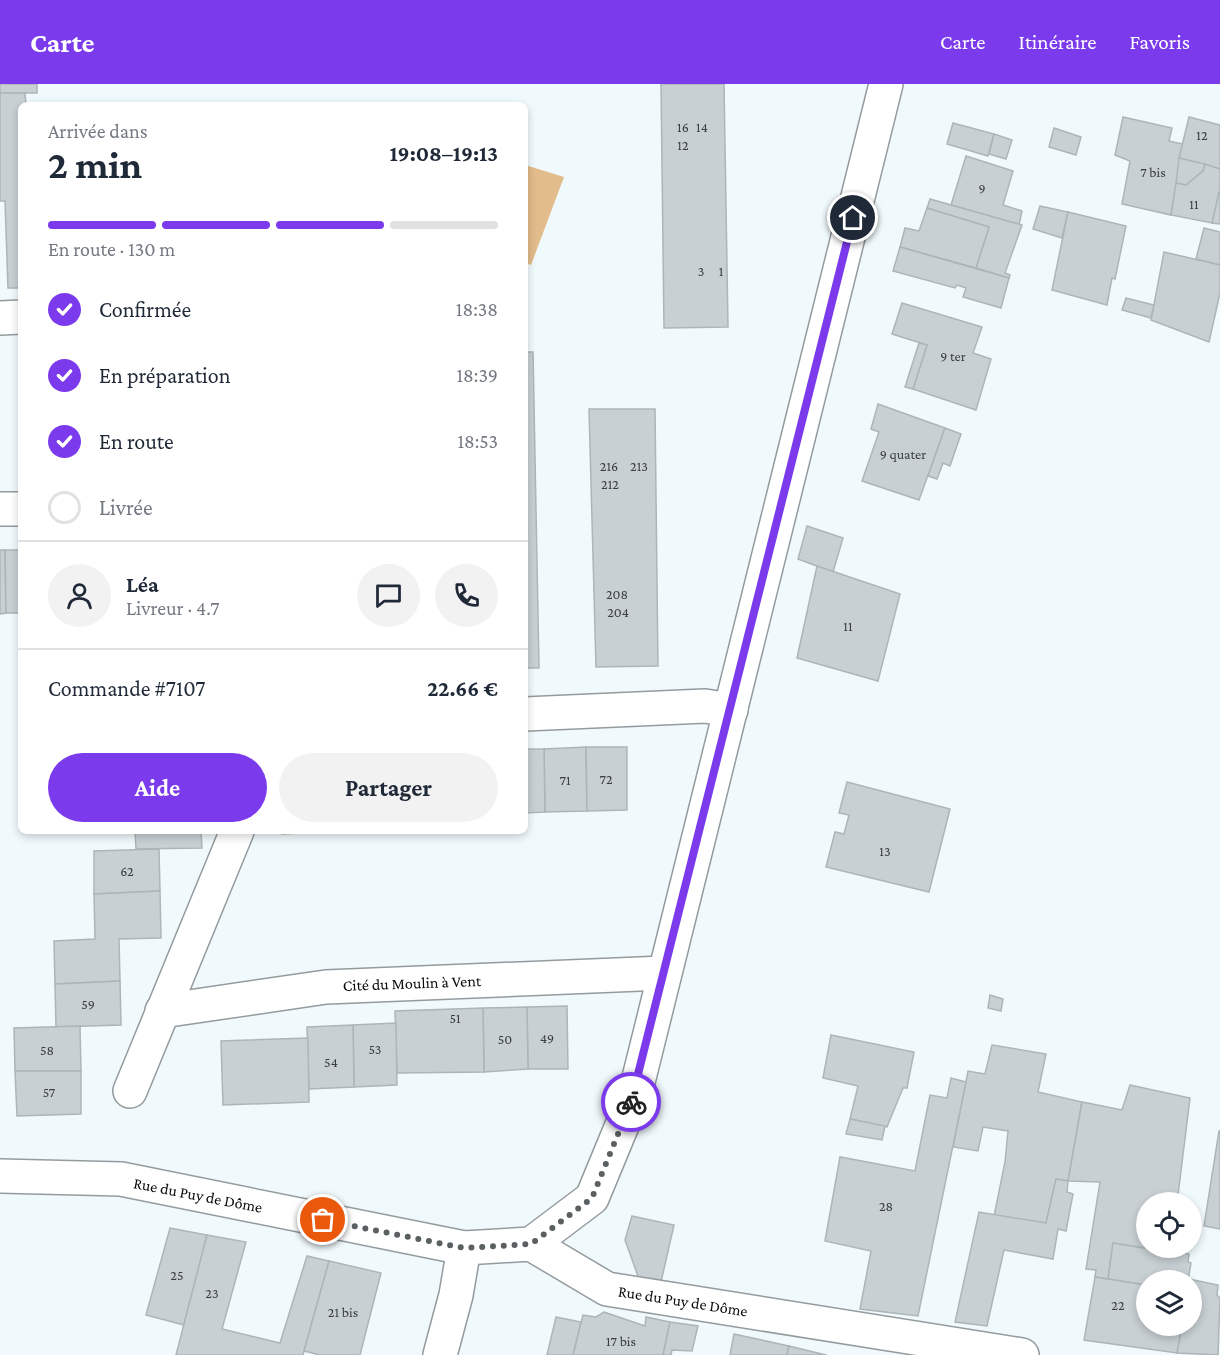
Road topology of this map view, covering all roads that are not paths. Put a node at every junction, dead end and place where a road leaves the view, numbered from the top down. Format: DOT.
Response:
graph roads {
  1 [pos="886,84"];
  2 [pos="18,317"];
  3 [pos="0,318"];
  4 [pos="0,509"];
  5 [pos="18,509"];
  6 [pos="730,710"];
  7 [pos="528,714"];
  8 [pos="236,834"];
  9 [pos="664,973"];
  10 [pos="162,1011"];
  11 [pos="130,1091"];
  12 [pos="0,1176"];
  13 [pos="531,1244"];
  14 [pos="464,1248"];
  15 [pos="971,1351"];
  16 [pos="440,1355"];
  17 [pos="1022,1355"];
  1 -- 6 [label="street"];
  2 -- 3 [label="street"];
  4 -- 5 [label="street"];
  6 -- 7 [label="street"];
  6 -- 9 [label="street"];
  8 -- 10 [label="street"];
  9 -- 10 [label="street, Cité du Moulin à Vent"];
  9 -- 13 [label="street"];
  10 -- 11 [label="street"];
  12 -- 14 [label="street, Rue du Puy de Dôme"];
  13 -- 14 [label="street, Rue du Puy de Dôme"];
  13 -- 15 [label="street, Rue du Puy de Dôme"];
  14 -- 16 [label="street"];
  15 -- 17 [label="street, Rue du Puy de Dôme"];
}
